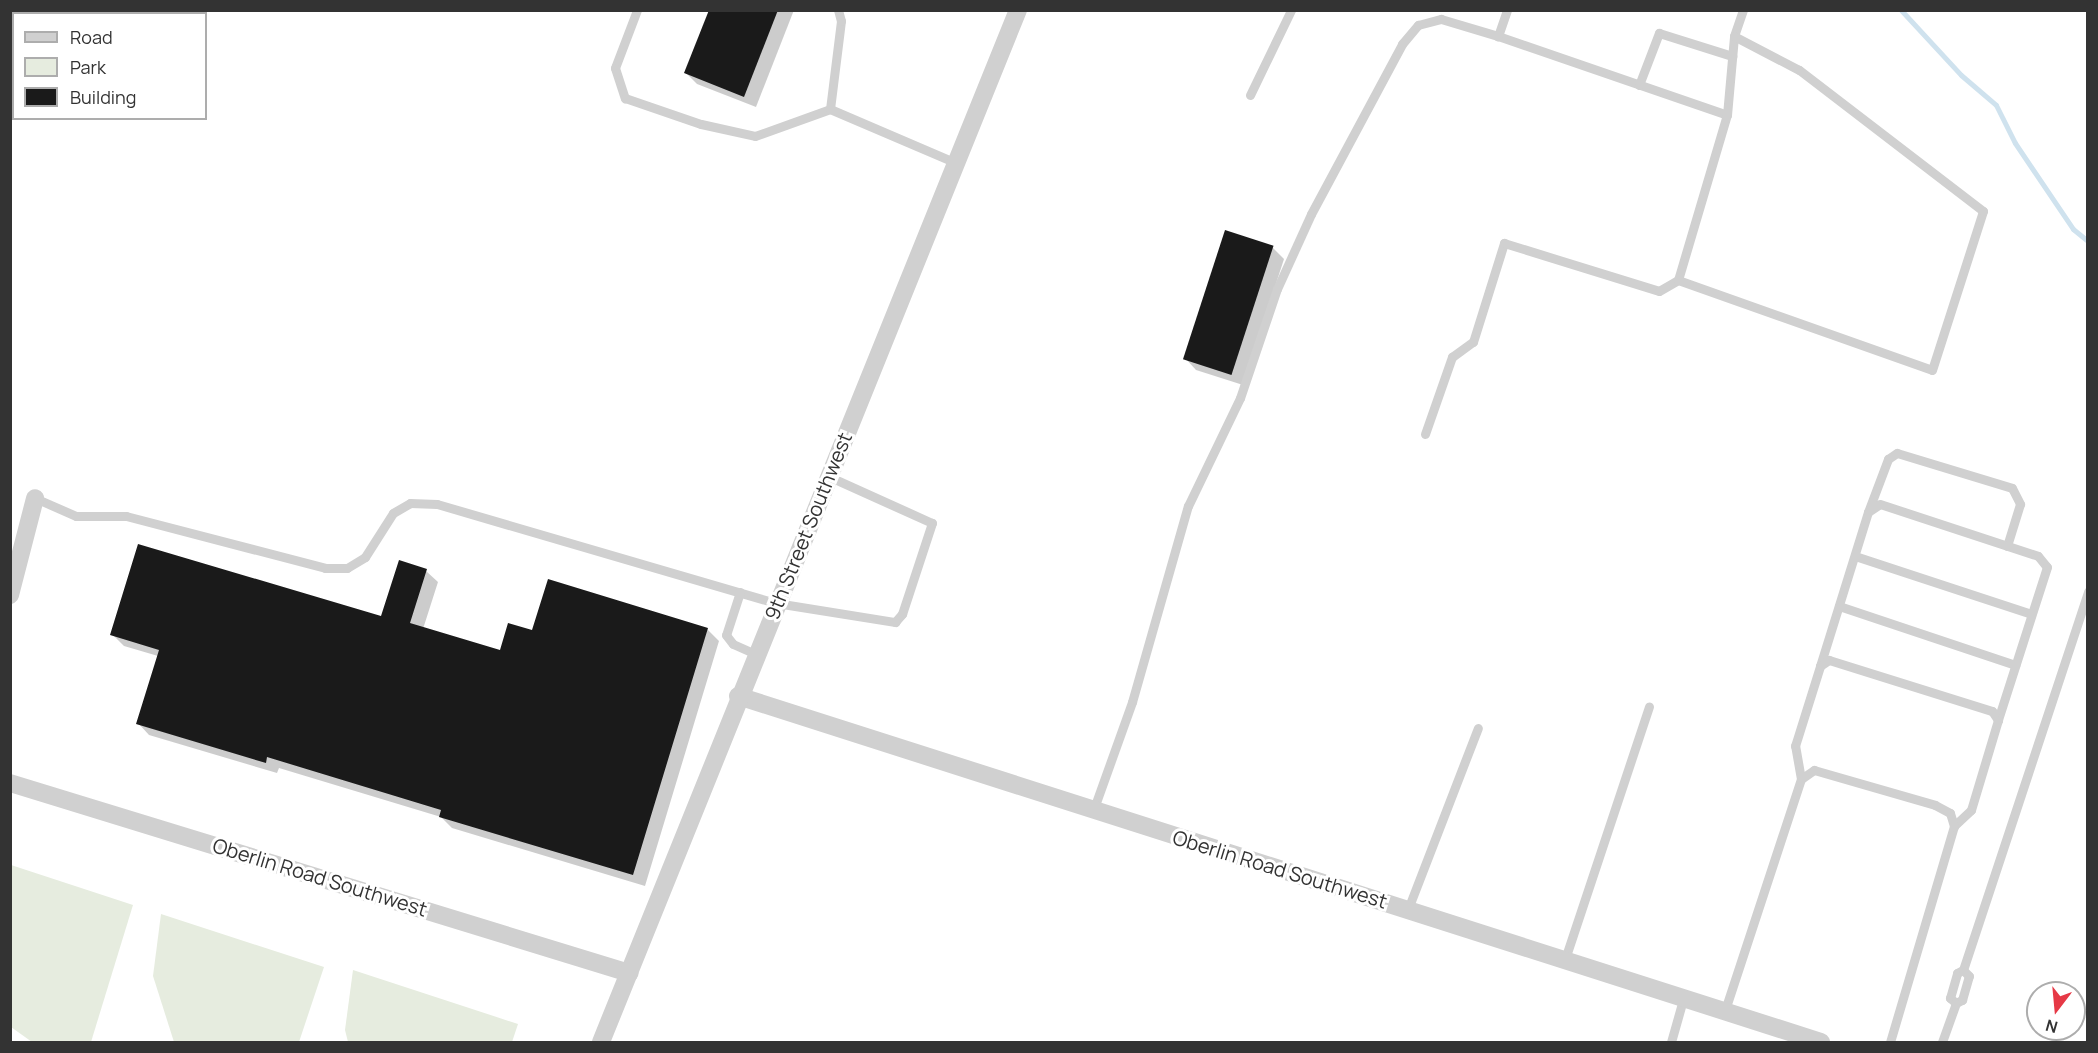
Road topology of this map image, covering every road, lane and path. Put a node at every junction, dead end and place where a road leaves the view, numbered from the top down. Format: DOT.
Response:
graph roads {
  1 [pos="637,10"];
  2 [pos="838,10"];
  3 [pos="1018,10"];
  4 [pos="1291,10"];
  5 [pos="1507,10"];
  6 [pos="1743,10"];
  7 [pos="1498,36"];
  8 [pos="1734,36"];
  9 [pos="1732,56"];
  10 [pos="1639,85"];
  11 [pos="1250,95"];
  12 [pos="830,109"];
  13 [pos="1727,115"];
  14 [pos="956,163"];
  15 [pos="1678,280"];
  16 [pos="1425,434"];
  17 [pos="828,476"];
  18 [pos="35,498"];
  19 [pos="1868,512"];
  20 [pos="2007,546"];
  21 [pos="1855,556"];
  22 [pos="2088,591"];
  23 [pos="740,592"];
  24 [pos="10,595"];
  25 [pos="776,603"];
  26 [pos="1839,606"];
  27 [pos="2031,614"];
  28 [pos="755,654"];
  29 [pos="2015,665"];
  30 [pos="1820,666"];
  31 [pos="738,696"];
  32 [pos="1649,707"];
  33 [pos="1998,720"];
  34 [pos="1478,728"];
  35 [pos="1801,779"];
  36 [pos="10,783"];
  37 [pos="1093,811"];
  38 [pos="1954,826"];
  39 [pos="1407,909"];
  40 [pos="1565,959"];
  41 [pos="628,973"];
  42 [pos="1684,996"];
  43 [pos="1725,1010"];
  44 [pos="601,1042"];
  45 [pos="1671,1042"];
  46 [pos="1821,1042"];
  47 [pos="1890,1042"];
  48 [pos="1942,1042"];
  1 -- 12 [label="lane"];
  2 -- 12 [label="lane"];
  3 -- 14 [label="street, 9th Street Southwest"];
  4 -- 11 [label="lane"];
  5 -- 7 [label="lane"];
  6 -- 8 [label="lane"];
  7 -- 10 [label="lane"];
  7 -- 37 [label="lane"];
  8 -- 9 [label="lane"];
  8 -- 15 [label="lane"];
  9 -- 10 [label="lane"];
  9 -- 13 [label="lane"];
  10 -- 13 [label="lane"];
  12 -- 14 [label="lane"];
  13 -- 15 [label="lane"];
  14 -- 17 [label="street, 9th Street Southwest"];
  15 -- 16 [label="lane"];
  17 -- 25 [label="street, 9th Street Southwest"];
  17 -- 25 [label="lane"];
  18 -- 23 [label="lane"];
  18 -- 24 [label="street"];
  19 -- 20 [label="lane"];
  19 -- 20 [label="lane"];
  19 -- 21 [label="lane"];
  20 -- 27 [label="lane"];
  21 -- 26 [label="lane"];
  21 -- 27 [label="lane"];
  22 -- 48 [label="lane"];
  23 -- 25 [label="lane"];
  23 -- 28 [label="lane"];
  25 -- 28 [label="street, 9th Street Southwest"];
  26 -- 29 [label="lane"];
  26 -- 30 [label="lane"];
  27 -- 29 [label="lane"];
  28 -- 31 [label="street, 9th Street Southwest"];
  29 -- 33 [label="lane"];
  30 -- 33 [label="lane"];
  30 -- 35 [label="lane"];
  31 -- 37 [label="street, Oberlin Road Southwest"];
  31 -- 41 [label="street, 9th Street Southwest"];
  32 -- 40 [label="lane"];
  33 -- 38 [label="lane"];
  34 -- 39 [label="lane"];
  35 -- 38 [label="lane"];
  35 -- 43 [label="lane"];
  36 -- 41 [label="street, Oberlin Road Southwest"];
  37 -- 39 [label="street, Oberlin Road Southwest"];
  38 -- 47 [label="lane"];
  39 -- 40 [label="street, Oberlin Road Southwest"];
  40 -- 42 [label="street, Oberlin Road Southwest"];
  41 -- 44 [label="street, 9th Street Southwest"];
  42 -- 43 [label="street, Oberlin Road Southwest"];
  42 -- 45 [label="lane"];
  43 -- 46 [label="street, Oberlin Road Southwest"];
}
